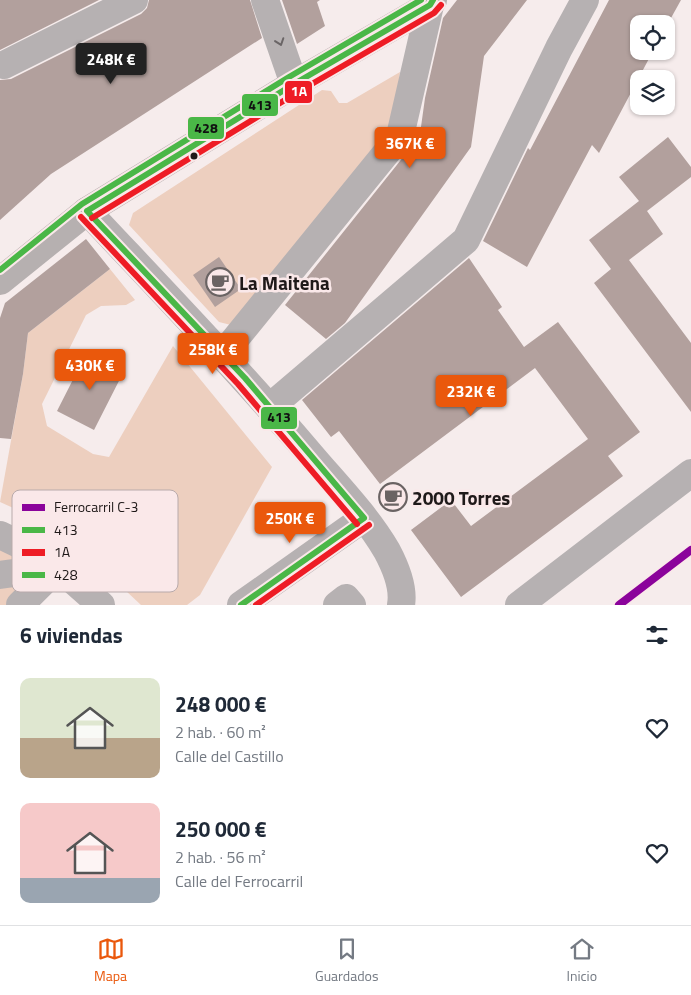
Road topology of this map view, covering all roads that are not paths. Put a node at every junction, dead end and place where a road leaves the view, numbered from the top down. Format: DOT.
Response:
graph roads {
  1 [pos="134,0"];
  2 [pos="265,0"];
  3 [pos="585,0"];
  4 [pos="431,2"];
  5 [pos="4,65"];
  6 [pos="294,84"];
  7 [pos="87,212"];
  8 [pos="0,281"];
  9 [pos="223,354"];
  10 [pos="270,406"];
  11 [pos="691,473"];
  12 [pos="364,518"];
  13 [pos="0,535"];
  14 [pos="12,541"];
  15 [pos="33,592"];
  16 [pos="87,592"];
  17 [pos="20,605"];
  18 [pos="101,605"];
  19 [pos="241,605"];
  20 [pos="337,605"];
  21 [pos="352,605"];
  22 [pos="401,605"];
  23 [pos="519,605"];
  1 -- 5 [label="street"];
  2 -- 6 [label="street, one-way"];
  3 -- 10 [label="street"];
  4 -- 6 [label="street"];
  4 -- 9 [label="street"];
  6 -- 7 [label="street"];
  7 -- 8 [label="street"];
  7 -- 9 [label="street"];
  9 -- 10 [label="street"];
  10 -- 12 [label="street"];
  11 -- 23 [label="street"];
  12 -- 19 [label="street"];
  12 -- 22 [label="street"];
  13 -- 14 [label="street"];
  15 -- 17 [label="street"];
  16 -- 18 [label="street"];
  20 -- 21 [label="street"];
}
